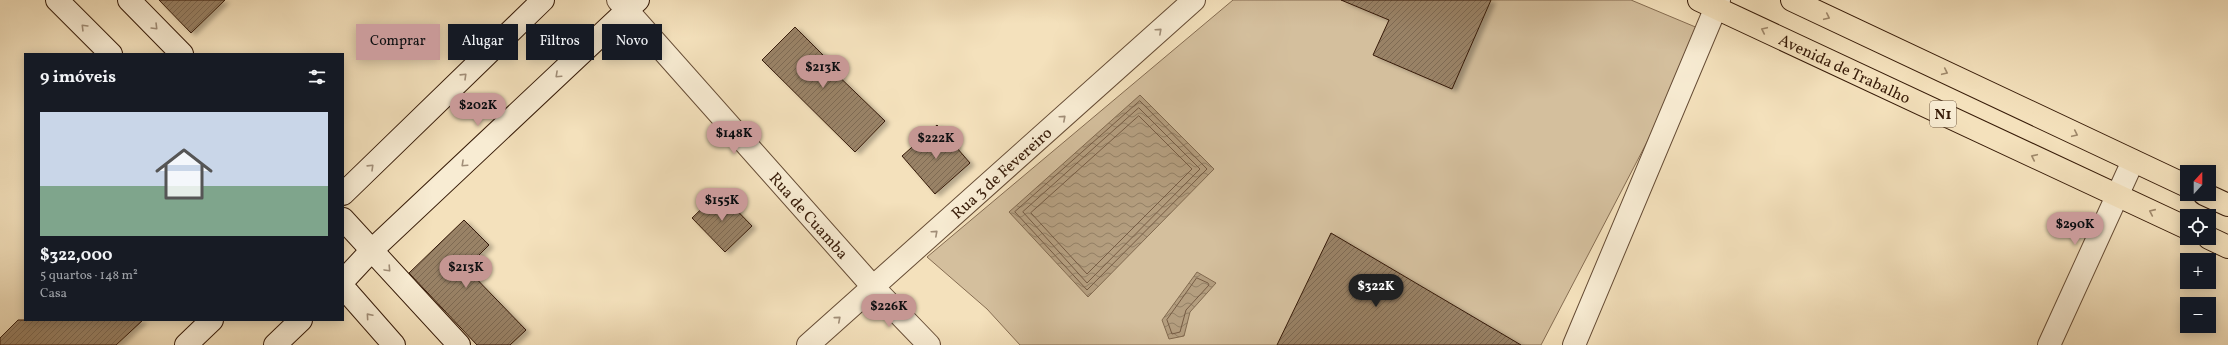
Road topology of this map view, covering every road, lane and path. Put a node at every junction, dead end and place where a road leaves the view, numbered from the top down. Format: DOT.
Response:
graph roads {
  1 [pos="57,0"];
  2 [pos="128,0"];
  3 [pos="543,0"];
  4 [pos="1194,0"];
  5 [pos="1792,0"];
  6 [pos="1712,2"];
  7 [pos="628,3"];
  8 [pos="111,53"];
  9 [pos="181,53"];
  10 [pos="2133,161"];
  11 [pos="2180,183"];
  12 [pos="344,193"];
  13 [pos="2116,196"];
  14 [pos="2216,200"];
  15 [pos="2228,205"];
  16 [pos="344,220"];
  17 [pos="2180,225"];
  18 [pos="2216,241"];
  19 [pos="2228,247"];
  20 [pos="371,251"];
  21 [pos="344,280"];
  22 [pos="344,288"];
  23 [pos="874,288"];
  24 [pos="211,321"];
  25 [pos="300,321"];
  26 [pos="186,345"];
  27 [pos="275,345"];
  28 [pos="394,345"];
  29 [pos="459,345"];
  30 [pos="808,345"];
  31 [pos="929,345"];
  32 [pos="1574,345"];
  33 [pos="2049,345"];
  8 -- 1 [label="street, one-way"];
  2 -- 9 [label="street, one-way"];
  12 -- 3 [label="street, one-way"];
  23 -- 4 [label="street, Rua 3 de Fevereiro, one-way"];
  5 -- 10 [label="highway, N1, one-way"];
  13 -- 6 [label="highway, Avenida de Trabalho / N1, one-way"];
  6 -- 32 [label="street"];
  7 -- 20 [label="street, one-way"];
  7 -- 23 [label="street, Rua de Cuamba"];
  10 -- 11 [label="highway, N1"];
  10 -- 13 [label="street"];
  17 -- 13 [label="highway, Avenida de Trabalho / N1, one-way"];
  13 -- 33 [label="street"];
  14 -- 15 [label="highway"];
  16 -- 20 [label="street"];
  18 -- 19 [label="highway"];
  20 -- 21 [label="street"];
  20 -- 29 [label="street, one-way"];
  28 -- 22 [label="street, one-way"];
  30 -- 23 [label="street, Rua 3 de Fevereiro, one-way"];
  23 -- 31 [label="street, Rua de Cuamba"];
  24 -- 26 [label="street"];
  25 -- 27 [label="street"];
}
